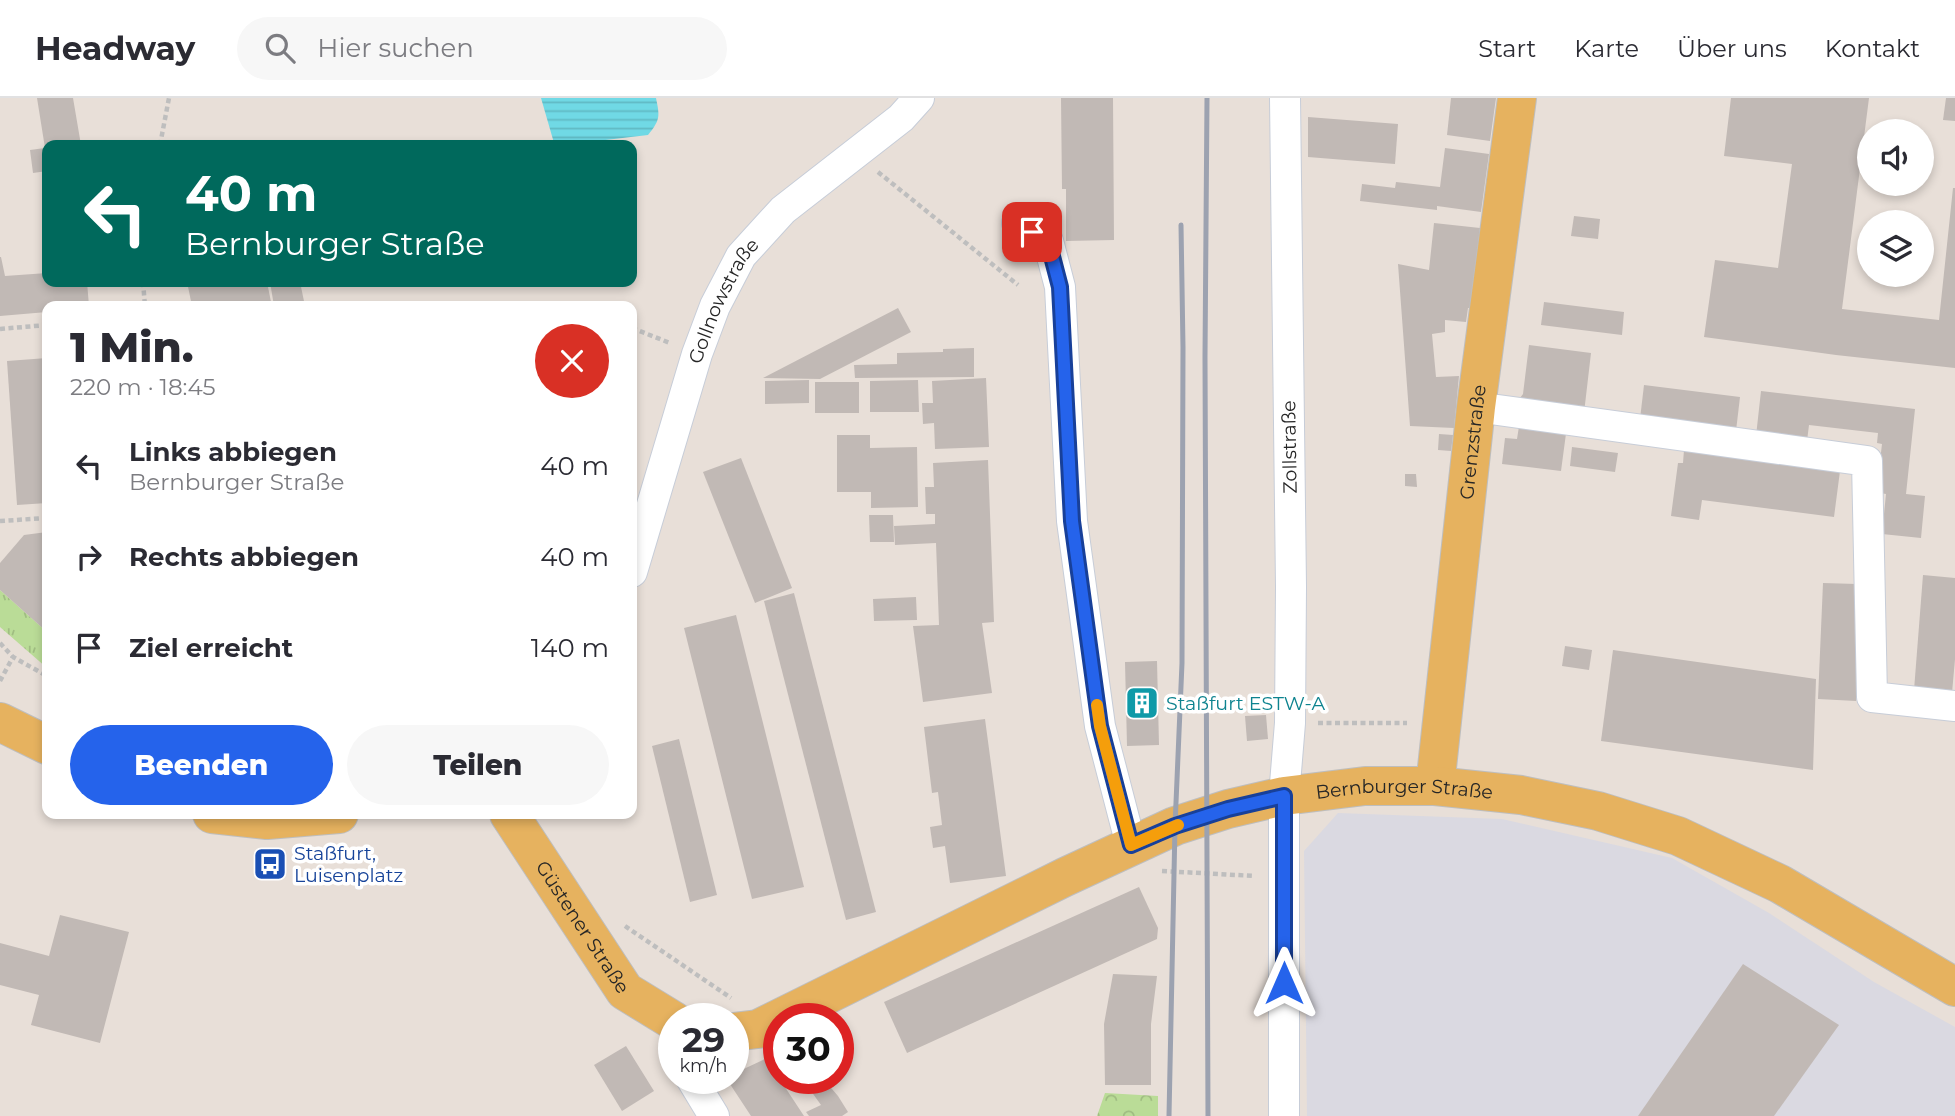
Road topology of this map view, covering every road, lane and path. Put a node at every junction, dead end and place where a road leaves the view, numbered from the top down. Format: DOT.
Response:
graph roads {
  1 [pos="169,98"];
  2 [pos="919,98"];
  3 [pos="1285,98"];
  4 [pos="1517,98"];
  5 [pos="161,140"];
  6 [pos="855,154"];
  7 [pos="1017,223"];
  8 [pos="1018,285"];
  9 [pos="42,325"];
  10 [pos="0,329"];
  11 [pos="637,330"];
  12 [pos="661,339"];
  13 [pos="1476,407"];
  14 [pos="42,518"];
  15 [pos="0,522"];
  16 [pos="637,555"];
  17 [pos="0,643"];
  18 [pos="13,657"];
  19 [pos="42,673"];
  20 [pos="0,681"];
  21 [pos="1955,706"];
  22 [pos="0,722"];
  23 [pos="1290,723"];
  24 [pos="1443,723"];
  25 [pos="42,743"];
  26 [pos="1435,786"];
  27 [pos="1284,796"];
  28 [pos="258,819"];
  29 [pos="279,819"];
  30 [pos="512,819"];
  31 [pos="1131,845"];
  32 [pos="1284,877"];
  33 [pos="624,925"];
  34 [pos="1950,974"];
  35 [pos="718,1003"];
  36 [pos="658,1012"];
  37 [pos="749,1024"];
  38 [pos="701,1094"];
  39 [pos="714,1116"];
  40 [pos="1284,1116"];
  1 -- 5 [label="path"];
  2 -- 6 [label="street, Gollnowstraße"];
  3 -- 23 [label="street, Zollstraße"];
  4 -- 13 [label="main road, Grenzstraße"];
  6 -- 8 [label="path"];
  6 -- 16 [label="street, Gollnowstraße"];
  7 -- 31 [label="street"];
  9 -- 10 [label="path"];
  11 -- 12 [label="path"];
  13 -- 21 [label="street"];
  13 -- 24 [label="main road, Grenzstraße"];
  14 -- 15 [label="path"];
  17 -- 18 [label="path"];
  18 -- 19 [label="path"];
  18 -- 20 [label="path"];
  22 -- 25 [label="main road"];
  23 -- 24 [label="path"];
  23 -- 27 [label="street, Zollstraße"];
  24 -- 26 [label="main road, Grenzstraße"];
  26 -- 27 [label="main road, Bernburger Straße"];
  26 -- 34 [label="main road, Bernburger Straße"];
  27 -- 31 [label="main road, Bernburger Straße"];
  27 -- 32 [label="street, Zollstraße"];
  28 -- 29 [label="main road"];
  30 -- 36 [label="main road, Güstener Straße"];
  31 -- 32 [label="path"];
  31 -- 37 [label="main road, Bernburger Straße"];
  32 -- 40 [label="street, Zollstraße"];
  33 -- 35 [label="path"];
  38 -- 39 [label="street"];
}
